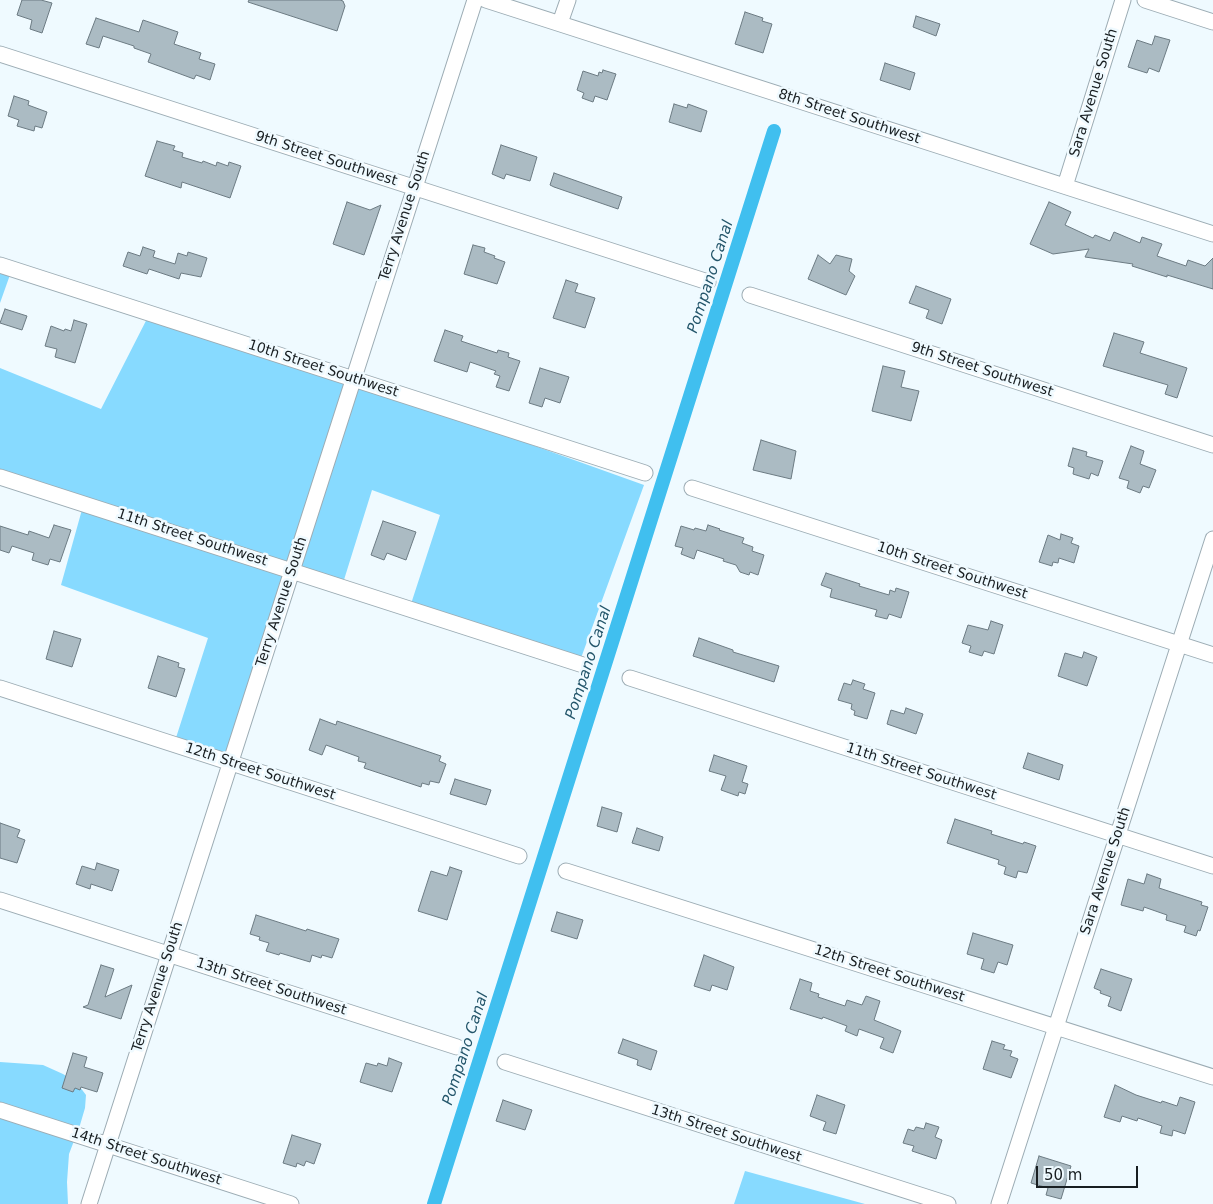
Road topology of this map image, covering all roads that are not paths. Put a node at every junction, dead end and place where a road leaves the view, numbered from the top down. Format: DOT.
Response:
graph roads {
  1 [pos="475,0"];
  2 [pos="486,0"];
  3 [pos="568,0"];
  4 [pos="1123,0"];
  5 [pos="1146,0"];
  6 [pos="1213,22"];
  7 [pos="560,24"];
  8 [pos="0,54"];
  9 [pos="1065,186"];
  10 [pos="415,187"];
  11 [pos="1213,234"];
  12 [pos="0,265"];
  13 [pos="708,282"];
  14 [pos="750,295"];
  15 [pos="353,379"];
  16 [pos="1213,445"];
  17 [pos="645,473"];
  18 [pos="0,477"];
  19 [pos="692,488"];
  20 [pos="1213,539"];
  21 [pos="292,570"];
  22 [pos="1179,644"];
  23 [pos="1213,655"];
  24 [pos="584,665"];
  25 [pos="630,678"];
  26 [pos="0,688"];
  27 [pos="231,762"];
  28 [pos="1116,835"];
  29 [pos="519,856"];
  30 [pos="1213,866"];
  31 [pos="566,871"];
  32 [pos="0,900"];
  33 [pos="168,954"];
  34 [pos="1056,1027"];
  35 [pos="457,1046"];
  36 [pos="506,1062"];
  37 [pos="1213,1077"];
  38 [pos="0,1110"];
  39 [pos="108,1145"];
  40 [pos="89,1204"];
  41 [pos="292,1204"];
  42 [pos="948,1204"];
  43 [pos="999,1204"];
  1 -- 10 [label="street, Terry Avenue South"];
  2 -- 7 [label="street, 8th Street Southwest"];
  3 -- 7 [label="street"];
  4 -- 9 [label="street, Sara Avenue South"];
  5 -- 6 [label="street"];
  7 -- 9 [label="street, 8th Street Southwest"];
  8 -- 10 [label="street, 9th Street Southwest"];
  9 -- 11 [label="street, 8th Street Southwest"];
  10 -- 13 [label="street, 9th Street Southwest"];
  10 -- 15 [label="street, Terry Avenue South"];
  12 -- 15 [label="street, 10th Street Southwest"];
  14 -- 16 [label="street, 9th Street Southwest"];
  15 -- 17 [label="street, 10th Street Southwest"];
  15 -- 21 [label="street, Terry Avenue South"];
  18 -- 21 [label="street, 11th Street Southwest"];
  19 -- 22 [label="street, 10th Street Southwest"];
  20 -- 22 [label="street, Sara Avenue South"];
  21 -- 24 [label="street, 11th Street Southwest"];
  21 -- 27 [label="street, Terry Avenue South"];
  22 -- 23 [label="street, 10th Street Southwest"];
  22 -- 28 [label="street, Sara Avenue South"];
  25 -- 28 [label="street, 11th Street Southwest"];
  26 -- 27 [label="street, 12th Street Southwest"];
  27 -- 29 [label="street, 12th Street Southwest"];
  27 -- 33 [label="street, Terry Avenue South"];
  28 -- 30 [label="street, 11th Street Southwest"];
  28 -- 34 [label="street, Sara Avenue South"];
  31 -- 34 [label="street, 12th Street Southwest"];
  32 -- 33 [label="street, 13th Street Southwest"];
  33 -- 35 [label="street, 13th Street Southwest"];
  33 -- 39 [label="street, Terry Avenue South"];
  34 -- 37 [label="street, 12th Street Southwest"];
  34 -- 43 [label="street, Sara Avenue South"];
  36 -- 42 [label="street, 13th Street Southwest"];
  38 -- 39 [label="street, 14th Street Southwest"];
  39 -- 40 [label="street, Terry Avenue South"];
  39 -- 41 [label="street, 14th Street Southwest"];
}
